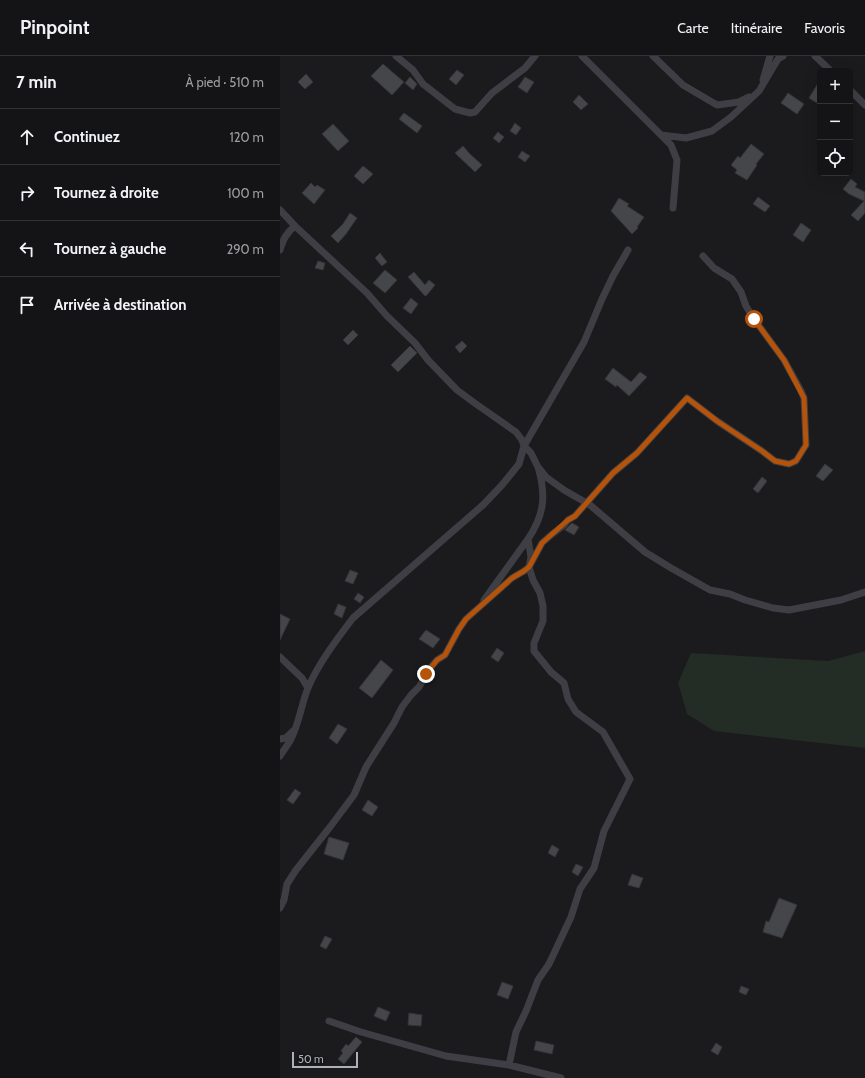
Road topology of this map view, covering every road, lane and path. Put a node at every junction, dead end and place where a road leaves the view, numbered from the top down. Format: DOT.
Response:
graph roads {
  1 [pos="396,56"];
  2 [pos="535,56"];
  3 [pos="582,56"];
  4 [pos="653,56"];
  5 [pos="770,56"];
  6 [pos="783,56"];
  7 [pos="815,56"];
  8 [pos="828,68"];
  9 [pos="759,91"];
  10 [pos="853,93"];
  11 [pos="865,105"];
  12 [pos="661,134"];
  13 [pos="673,208"];
  14 [pos="280,210"];
  15 [pos="295,226"];
  16 [pos="280,250"];
  17 [pos="628,250"];
  18 [pos="703,256"];
  19 [pos="524,446"];
  20 [pos="538,467"];
  21 [pos="586,503"];
  22 [pos="528,538"];
  23 [pos="529,567"];
  24 [pos="865,592"];
  25 [pos="480,606"];
  26 [pos="280,657"];
  27 [pos="308,688"];
  28 [pos="295,730"];
  29 [pos="280,739"];
  30 [pos="280,756"];
  31 [pos="280,908"];
  32 [pos="329,1021"];
  33 [pos="509,1065"];
  34 [pos="562,1078"];
  1 -- 2 [label="street"];
  3 -- 12 [label="street"];
  4 -- 9 [label="street"];
  5 -- 9 [label="street"];
  6 -- 9 [label="street"];
  7 -- 8 [label="street"];
  9 -- 12 [label="street"];
  10 -- 11 [label="street"];
  12 -- 13 [label="street"];
  14 -- 15 [label="street"];
  15 -- 16 [label="street"];
  15 -- 19 [label="street"];
  17 -- 19 [label="street"];
  18 -- 21 [label="street"];
  19 -- 20 [label="street"];
  19 -- 27 [label="street"];
  20 -- 21 [label="street"];
  20 -- 22 [label="street"];
  21 -- 23 [label="street"];
  21 -- 24 [label="street"];
  22 -- 23 [label="street"];
  22 -- 25 [label="street"];
  23 -- 25 [label="street"];
  23 -- 33 [label="street"];
  25 -- 31 [label="street"];
  26 -- 27 [label="street"];
  27 -- 28 [label="street"];
  28 -- 29 [label="street"];
  28 -- 30 [label="street"];
  32 -- 33 [label="street"];
  33 -- 34 [label="street"];
}
